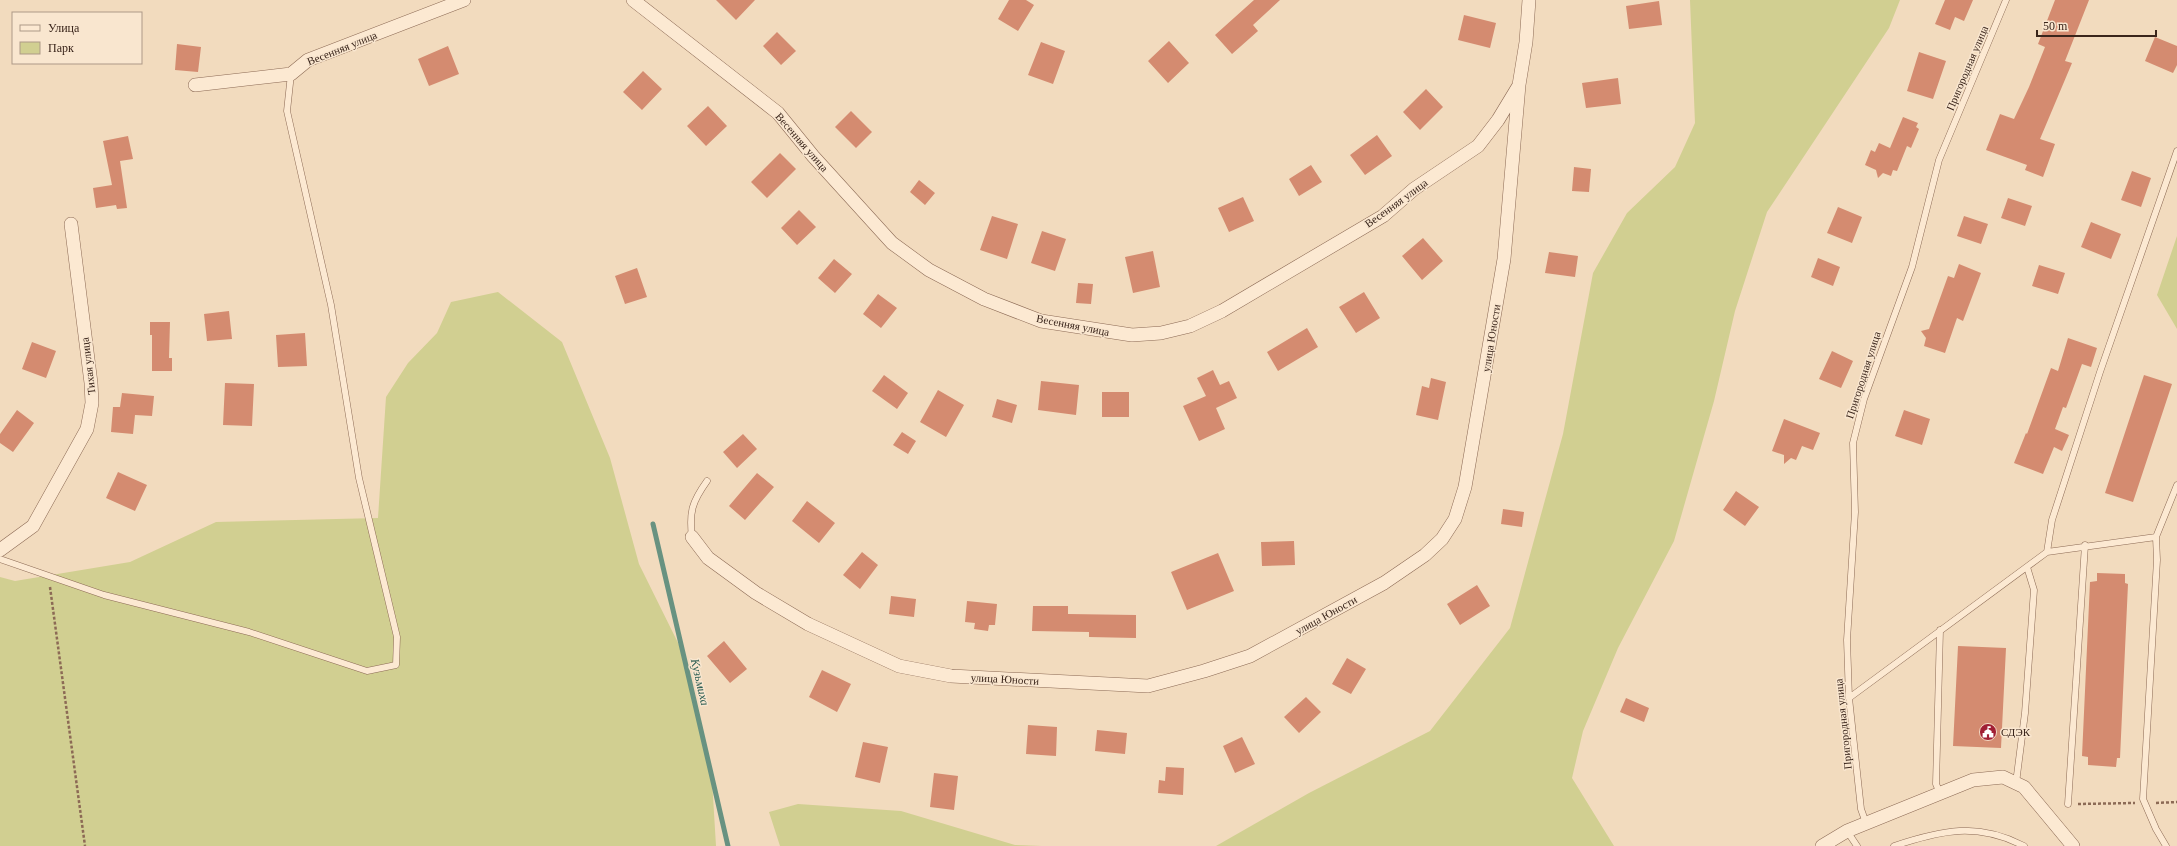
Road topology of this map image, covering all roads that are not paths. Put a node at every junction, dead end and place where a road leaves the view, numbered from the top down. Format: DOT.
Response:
graph roads {
  1 [pos="464,0"];
  2 [pos="633,0"];
  3 [pos="1529,0"];
  4 [pos="2006,0"];
  5 [pos="291,74"];
  6 [pos="195,85"];
  7 [pos="1519,85"];
  8 [pos="2177,151"];
  9 [pos="70,224"];
  10 [pos="707,481"];
  11 [pos="2177,485"];
  12 [pos="692,537"];
  13 [pos="2156,537"];
  14 [pos="2085,545"];
  15 [pos="0,550"];
  16 [pos="2047,552"];
  17 [pos="0,560"];
  18 [pos="2027,567"];
  19 [pos="1940,630"];
  20 [pos="1848,698"];
  21 [pos="2016,783"];
  22 [pos="1940,794"];
  23 [pos="2068,804"];
  24 [pos="1866,824"];
  25 [pos="1846,831"];
  26 [pos="1822,846"];
  27 [pos="1857,846"];
  28 [pos="1894,846"];
  29 [pos="2024,846"];
  30 [pos="2073,846"];
  31 [pos="2166,846"];
  1 -- 5 [label="street, Весенняя улица"];
  2 -- 7 [label="street, Весенняя улица"];
  3 -- 7 [label="street, улица Юности"];
  4 -- 20 [label="lane, Пригородная улица"];
  5 -- 6 [label="street"];
  5 -- 17 [label="lane"];
  7 -- 12 [label="street, улица Юности"];
  8 -- 16 [label="lane"];
  9 -- 15 [label="street, Тихая улица"];
  10 -- 12 [label="lane"];
  11 -- 13 [label="lane"];
  13 -- 14 [label="lane"];
  13 -- 31 [label="lane"];
  14 -- 16 [label="lane"];
  14 -- 23 [label="lane"];
  16 -- 18 [label="lane"];
  18 -- 19 [label="lane"];
  18 -- 21 [label="lane"];
  19 -- 20 [label="lane"];
  19 -- 22 [label="lane"];
  20 -- 24 [label="lane, Пригородная улица"];
  21 -- 22 [label="street"];
  21 -- 30 [label="street"];
  22 -- 24 [label="street"];
  24 -- 25 [label="street"];
  25 -- 26 [label="street"];
  25 -- 27 [label="lane"];
  28 -- 29 [label="lane"];
}
